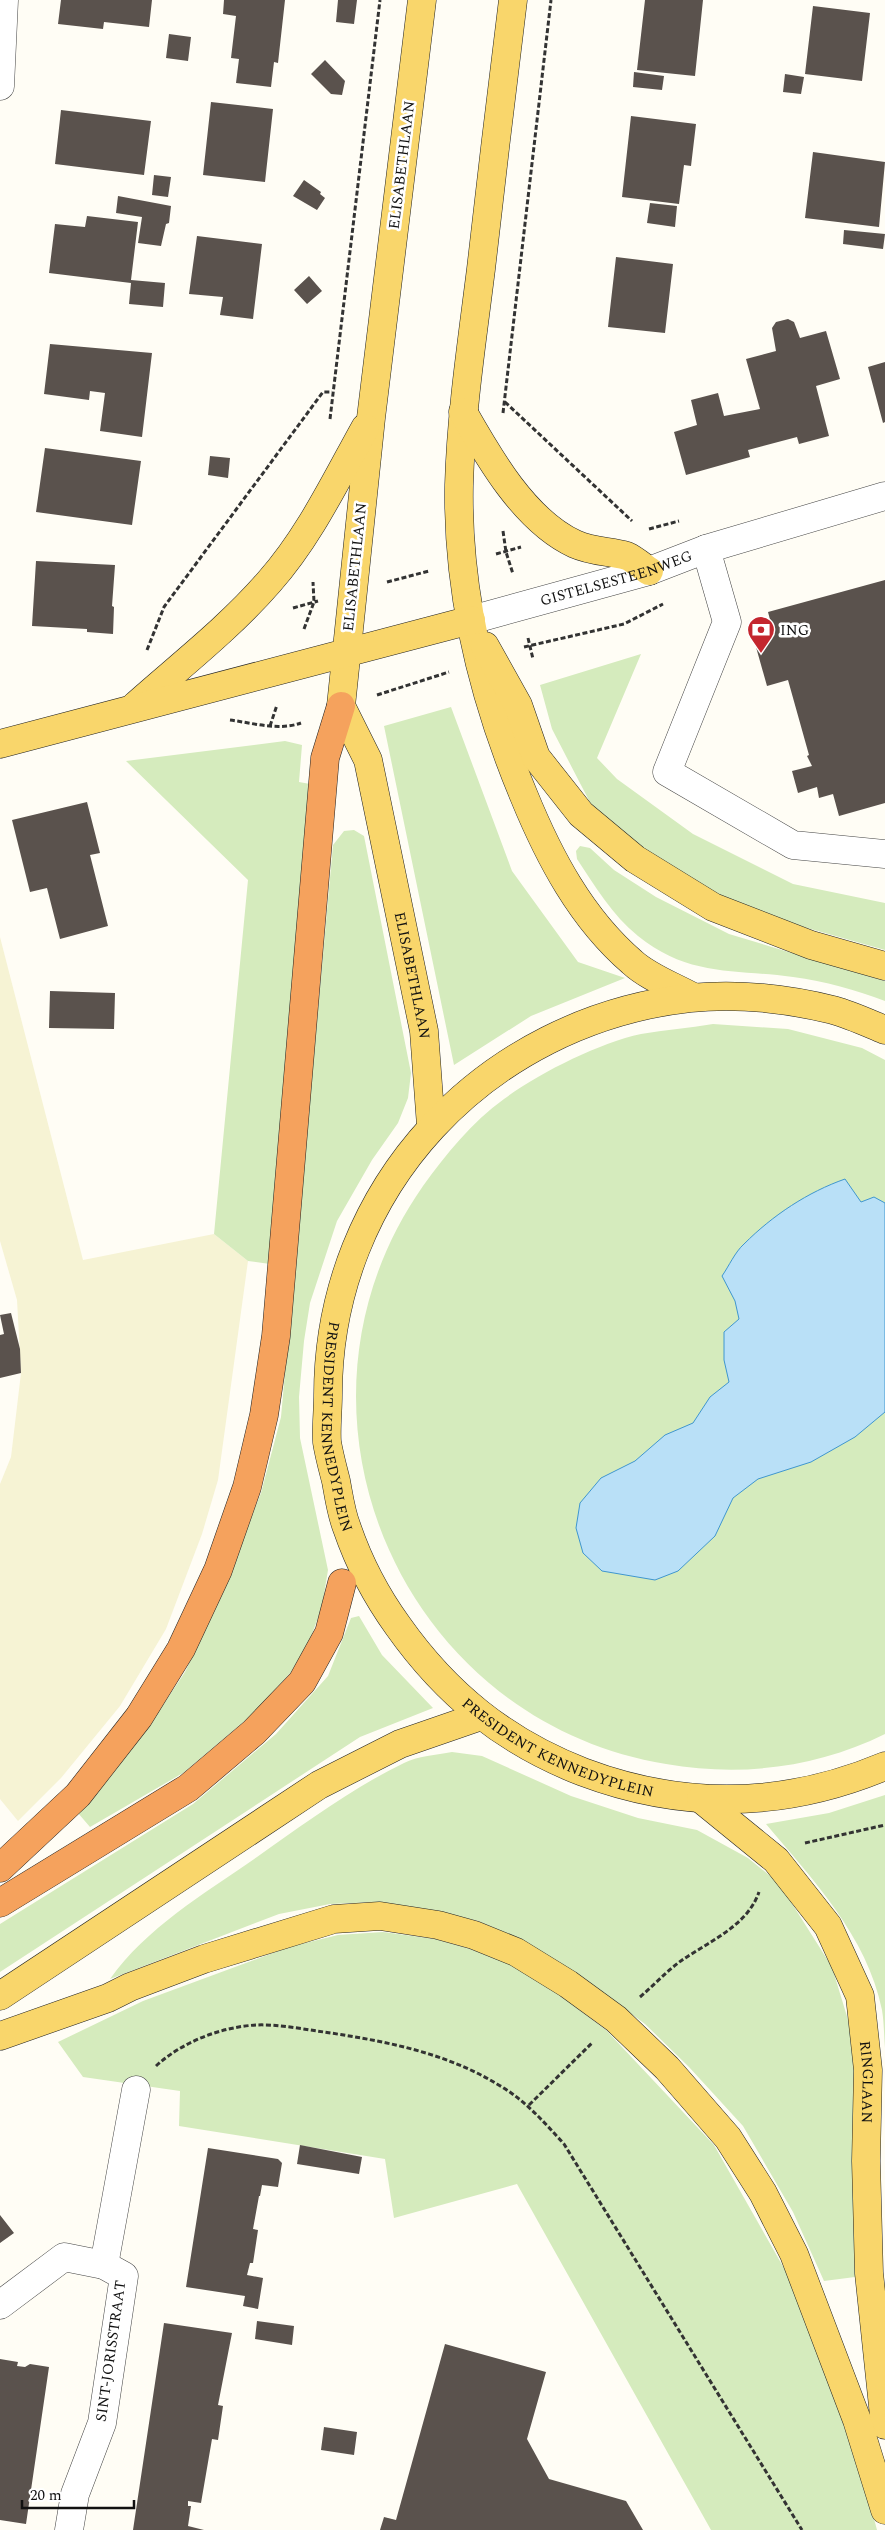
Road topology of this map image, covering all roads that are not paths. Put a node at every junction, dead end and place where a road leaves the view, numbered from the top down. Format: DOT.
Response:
graph roads {
  1 [pos="4,0"];
  2 [pos="422,0"];
  3 [pos="513,0"];
  4 [pos="0,86"];
  5 [pos="464,412"];
  6 [pos="371,418"];
  7 [pos="885,496"];
  8 [pos="706,549"];
  9 [pos="649,571"];
  10 [pos="470,620"];
  11 [pos="346,653"];
  12 [pos="486,660"];
  13 [pos="341,706"];
  14 [pos="133,708"];
  15 [pos="0,744"];
  16 [pos="885,854"];
  17 [pos="885,966"];
  18 [pos="693,997"];
  19 [pos="885,1030"];
  20 [pos="431,1126"];
  21 [pos="346,1527"];
  22 [pos="342,1583"];
  23 [pos="481,1716"];
  24 [pos="885,1766"];
  25 [pos="701,1799"];
  26 [pos="0,1868"];
  27 [pos="0,1904"];
  28 [pos="0,1996"];
  29 [pos="0,2036"];
  30 [pos="136,2090"];
  31 [pos="104,2265"];
  32 [pos="0,2305"];
  33 [pos="885,2425"];
  34 [pos="885,2510"];
  35 [pos="69,2530"];
  1 -- 4 [label="street"];
  2 -- 6 [label="main road, ELISABETHLAAN"];
  3 -- 5 [label="main road"];
  5 -- 9 [label="main road"];
  5 -- 10 [label="main road"];
  6 -- 11 [label="main road, ELISABETHLAAN"];
  6 -- 14 [label="main road"];
  7 -- 8 [label="street, GISTELSESTEENWEG"];
  8 -- 9 [label="street, GISTELSESTEENWEG"];
  8 -- 16 [label="street"];
  9 -- 10 [label="street, GISTELSESTEENWEG"];
  10 -- 11 [label="main road, GISTELSESTEENWEG"];
  10 -- 12 [label="main road"];
  11 -- 13 [label="main road, ELISABETHLAAN"];
  11 -- 14 [label="main road, GISTELSESTEENWEG"];
  12 -- 17 [label="main road"];
  12 -- 18 [label="main road"];
  13 -- 20 [label="main road, ELISABETHLAAN"];
  13 -- 26 [label="highway"];
  14 -- 15 [label="main road"];
  18 -- 19 [label="main road, PRESIDENT KENNEDYPLEIN"];
  18 -- 20 [label="main road, PRESIDENT KENNEDYPLEIN"];
  20 -- 21 [label="main road, PRESIDENT KENNEDYPLEIN"];
  21 -- 22 [label="main road"];
  21 -- 23 [label="main road, PRESIDENT KENNEDYPLEIN"];
  22 -- 27 [label="highway"];
  23 -- 25 [label="main road, PRESIDENT KENNEDYPLEIN"];
  23 -- 28 [label="main road"];
  24 -- 25 [label="main road, PRESIDENT KENNEDYPLEIN"];
  25 -- 33 [label="main road, RINGLAAN"];
  29 -- 34 [label="main road"];
  30 -- 31 [label="street, SINT-JORISSTRAAT"];
  31 -- 32 [label="street"];
  31 -- 35 [label="street, SINT-JORISSTRAAT"];
}
